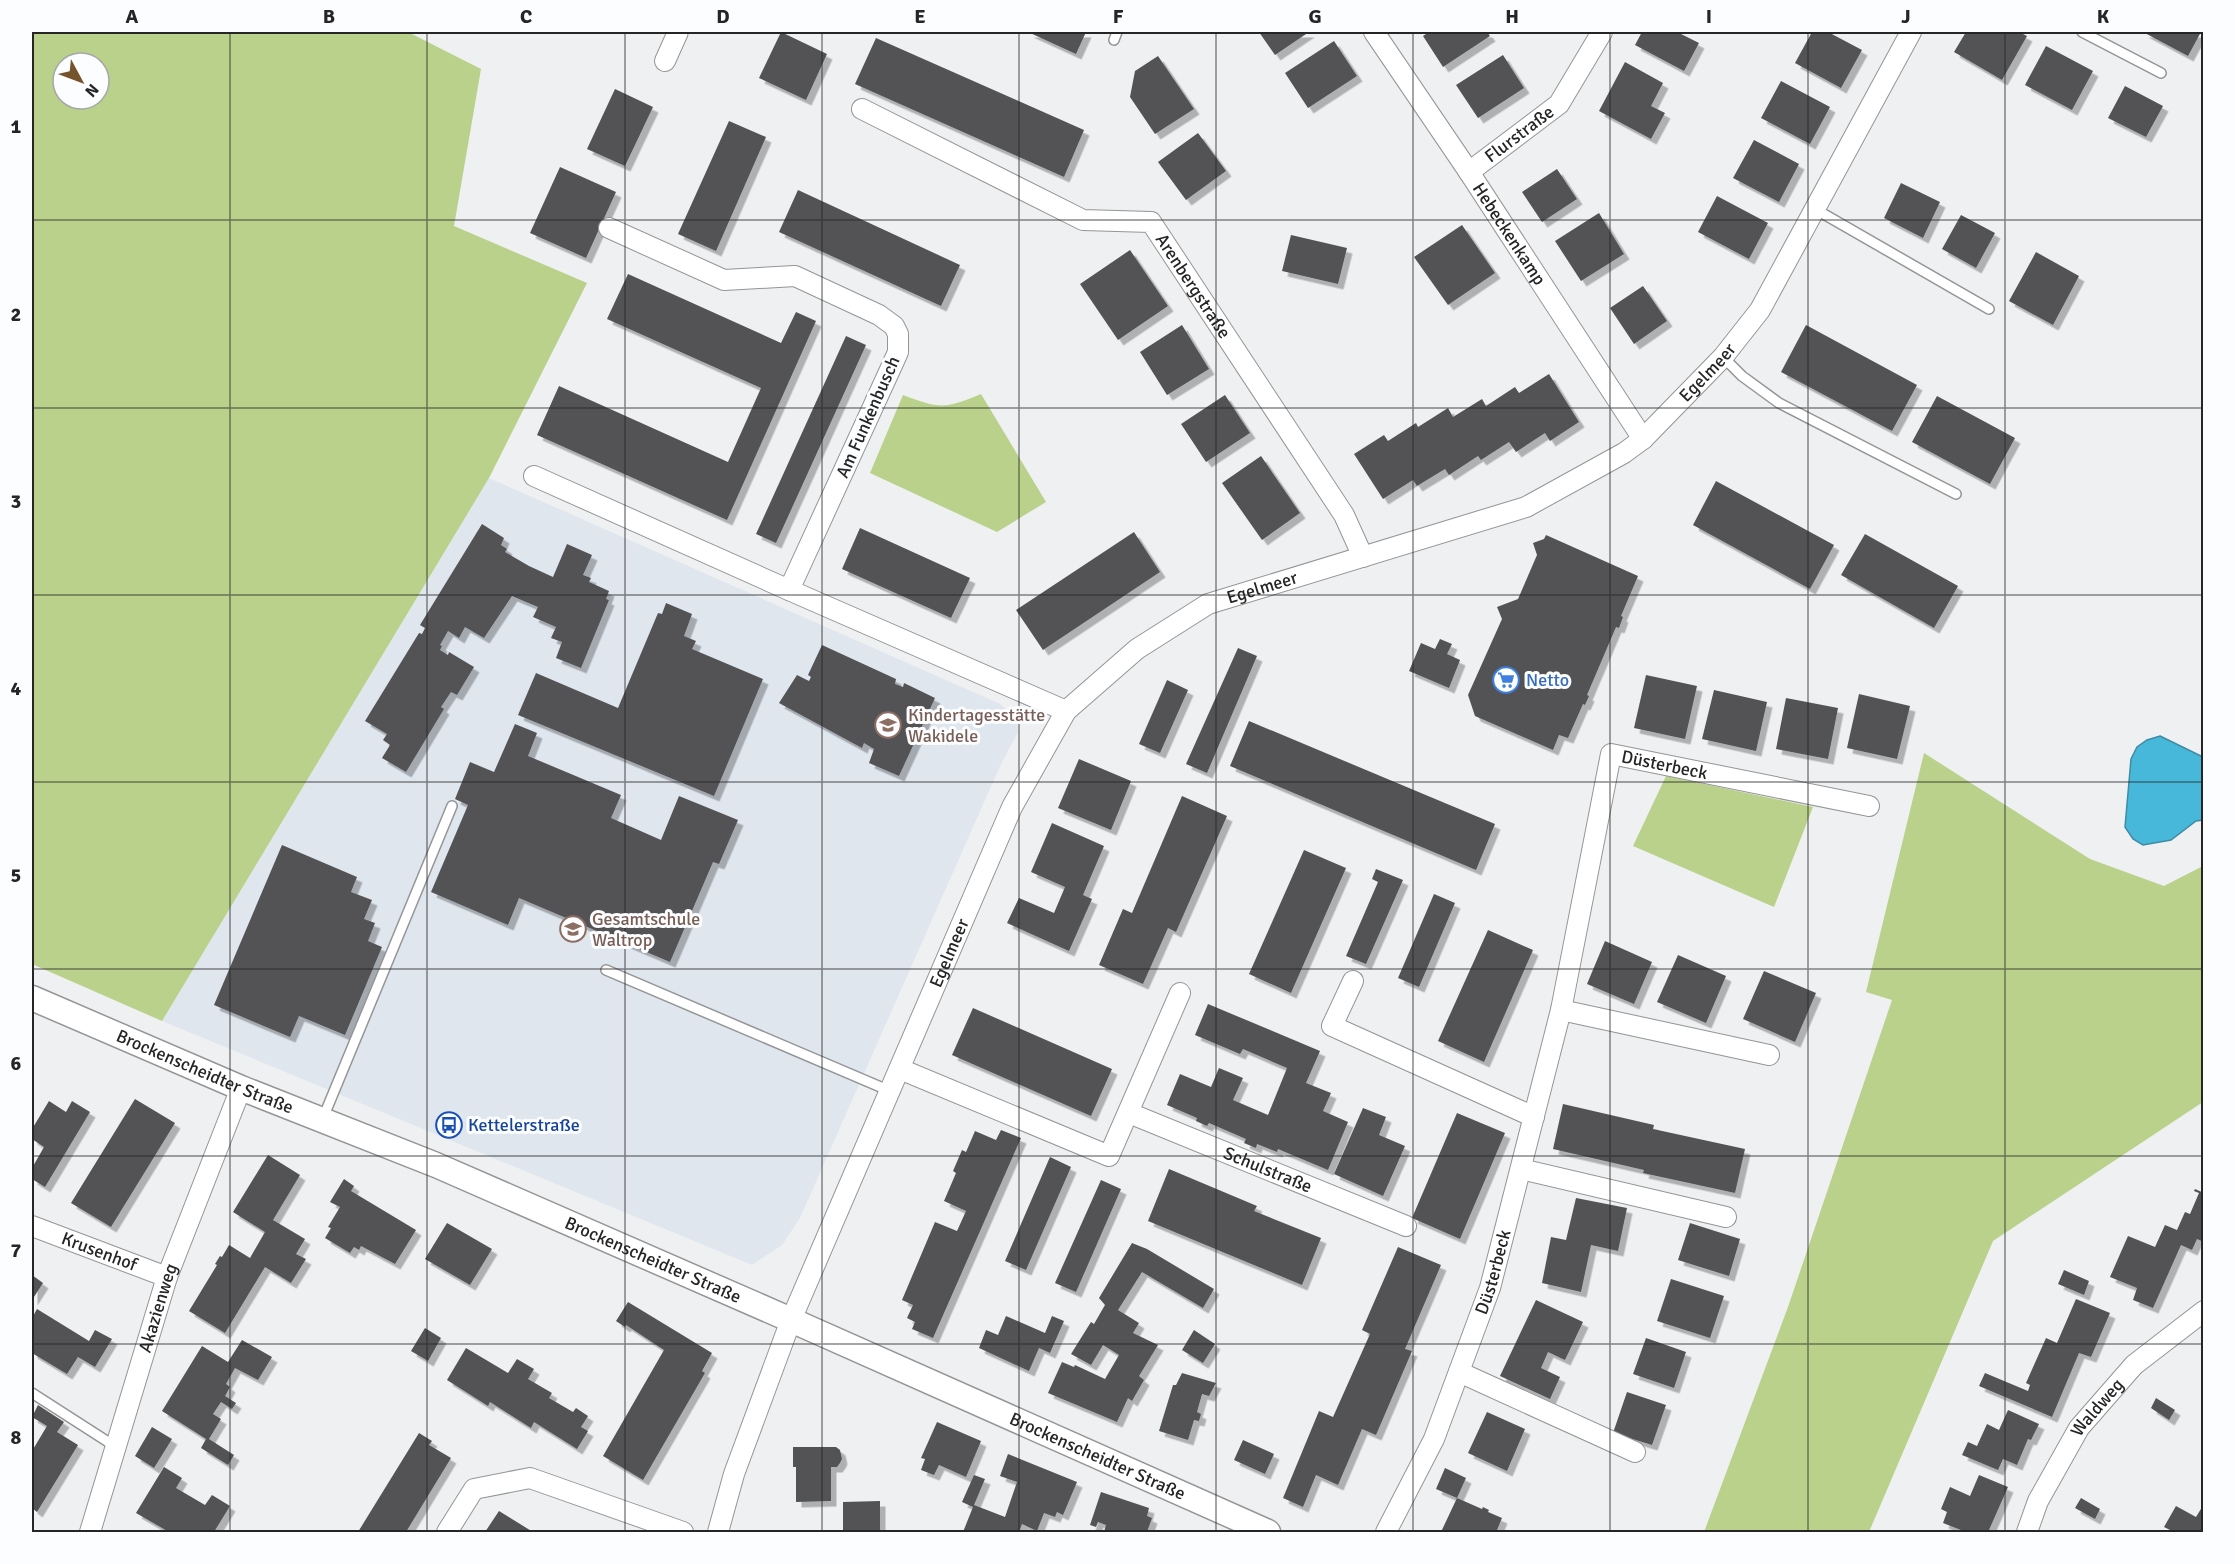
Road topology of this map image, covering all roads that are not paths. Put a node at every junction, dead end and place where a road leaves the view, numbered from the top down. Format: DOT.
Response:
graph roads {
  1 [pos="678,32"];
  2 [pos="1374,32"];
  3 [pos="1602,32"];
  4 [pos="1911,32"];
  5 [pos="2082,32"];
  6 [pos="665,61"];
  7 [pos="2161,73"];
  8 [pos="862,109"];
  9 [pos="1469,172"];
  10 [pos="1815,209"];
  11 [pos="609,228"];
  12 [pos="1989,309"];
  13 [pos="1723,357"];
  14 [pos="1643,439"];
  15 [pos="534,476"];
  16 [pos="1956,494"];
  17 [pos="1363,557"];
  18 [pos="789,590"];
  19 [pos="1066,711"];
  20 [pos="452,806"];
  21 [pos="1869,807"];
  22 [pos="606,970"];
  23 [pos="1353,981"];
  24 [pos="1180,993"];
  25 [pos="32,998"];
  26 [pos="1561,1010"];
  27 [pos="1769,1055"];
  28 [pos="900,1069"];
  29 [pos="241,1088"];
  30 [pos="890,1091"];
  31 [pos="1129,1113"];
  32 [pos="1534,1117"];
  33 [pos="322,1120"];
  34 [pos="1521,1169"];
  35 [pos="1726,1217"];
  36 [pos="32,1226"];
  37 [pos="1406,1226"];
  38 [pos="167,1277"];
  39 [pos="2204,1311"];
  40 [pos="791,1320"];
  41 [pos="1459,1372"];
  42 [pos="32,1393"];
  43 [pos="116,1447"];
  44 [pos="1635,1452"];
  45 [pos="90,1533"];
  46 [pos="447,1533"];
  47 [pos="682,1533"];
  48 [pos="718,1533"];
  49 [pos="1268,1533"];
  50 [pos="1386,1533"];
  51 [pos="2027,1533"];
  1 -- 6 [label="street"];
  2 -- 9 [label="street, Hebeckenkamp"];
  3 -- 9 [label="street, Flurstraße"];
  4 -- 10 [label="street, Egelmeer"];
  5 -- 7 [label="lane"];
  8 -- 17 [label="street, Arenbergstraße"];
  9 -- 14 [label="street, Hebeckenkamp"];
  10 -- 12 [label="lane"];
  10 -- 13 [label="street, Egelmeer"];
  11 -- 18 [label="street, Am Funkenbusch"];
  13 -- 14 [label="street, Egelmeer"];
  13 -- 16 [label="lane"];
  14 -- 17 [label="street, Egelmeer"];
  15 -- 18 [label="street"];
  17 -- 19 [label="street, Egelmeer"];
  18 -- 19 [label="street"];
  19 -- 28 [label="street, Egelmeer"];
  20 -- 33 [label="lane"];
  21 -- 26 [label="street, Düsterbeck"];
  22 -- 30 [label="lane"];
  23 -- 32 [label="street"];
  24 -- 31 [label="street"];
  25 -- 29 [label="street, Brockenscheidter Straße"];
  26 -- 27 [label="street"];
  26 -- 32 [label="street, Düsterbeck"];
  28 -- 30 [label="street, Egelmeer"];
  28 -- 31 [label="street"];
  29 -- 33 [label="street, Brockenscheidter Straße"];
  29 -- 38 [label="street, Akazienweg"];
  30 -- 40 [label="street, Egelmeer"];
  31 -- 37 [label="street, Schulstraße"];
  32 -- 34 [label="street, Düsterbeck"];
  33 -- 40 [label="street, Brockenscheidter Straße"];
  34 -- 35 [label="street"];
  34 -- 41 [label="street, Düsterbeck"];
  36 -- 38 [label="street, Krusenhof"];
  38 -- 43 [label="street, Akazienweg"];
  39 -- 51 [label="street, Waldweg"];
  40 -- 48 [label="street"];
  40 -- 49 [label="street, Brockenscheidter Straße"];
  41 -- 44 [label="street"];
  41 -- 50 [label="street, Düsterbeck"];
  42 -- 43 [label="lane"];
  43 -- 45 [label="street, Akazienweg"];
  46 -- 47 [label="street"];
}
